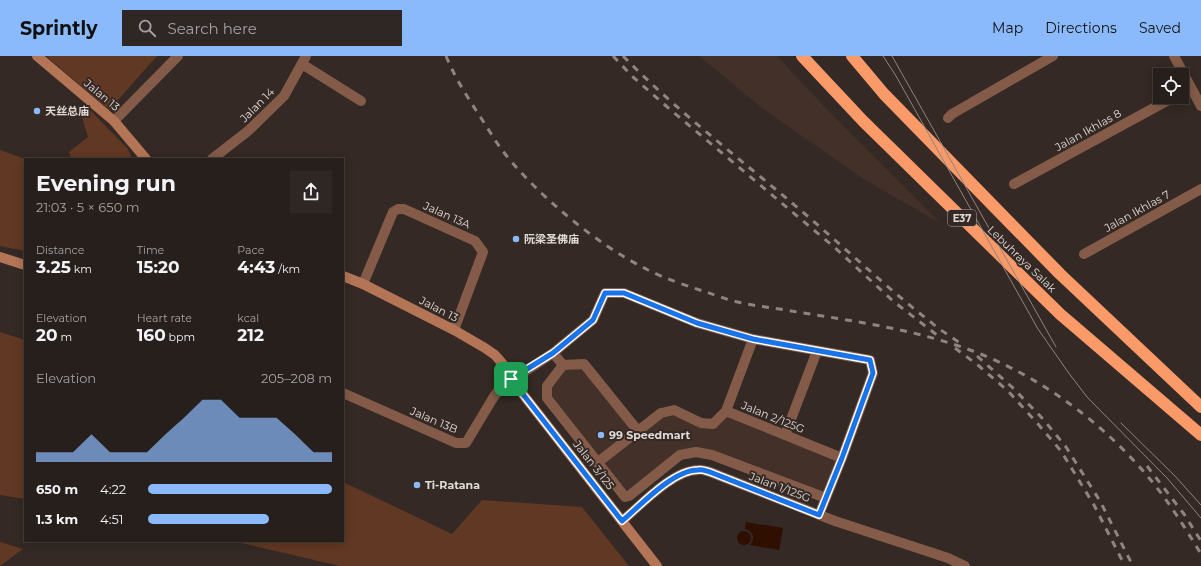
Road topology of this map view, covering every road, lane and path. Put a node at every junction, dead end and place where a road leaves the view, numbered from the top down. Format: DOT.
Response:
graph roads {
  1 [pos="37,56"];
  2 [pos="178,56"];
  3 [pos="802,56"];
  4 [pos="852,56"];
  5 [pos="1053,56"];
  6 [pos="1174,56"];
  7 [pos="304,60"];
  8 [pos="1178,68"];
  9 [pos="1189,93"];
  10 [pos="361,101"];
  11 [pos="1161,104"];
  12 [pos="1201,106"];
  13 [pos="948,118"];
  14 [pos="114,121"];
  15 [pos="145,158"];
  16 [pos="213,158"];
  17 [pos="1014,184"];
  18 [pos="1201,189"];
  19 [pos="1084,254"];
  20 [pos="0,257"];
  21 [pos="24,265"];
  22 [pos="344,276"];
  23 [pos="363,284"];
  24 [pos="454,330"];
  25 [pos="753,339"];
  26 [pos="817,351"];
  27 [pos="553,353"];
  28 [pos="563,365"];
  29 [pos="511,379"];
  30 [pos="344,393"];
  31 [pos="1201,407"];
  32 [pos="726,411"];
  33 [pos="638,431"];
  34 [pos="785,435"];
  35 [pos="1201,435"];
  36 [pos="842,458"];
  37 [pos="597,462"];
  38 [pos="826,498"];
  39 [pos="819,515"];
  40 [pos="622,521"];
  41 [pos="657,566"];
  42 [pos="965,566"];
  1 -- 14 [label="street, Jalan 13"];
  2 -- 14 [label="street"];
  3 -- 35 [label="highway, Lebuhraya Salak / E37"];
  4 -- 31 [label="highway, Lebuhraya Salak / E37"];
  5 -- 13 [label="street"];
  6 -- 8 [label="street"];
  7 -- 10 [label="street"];
  7 -- 16 [label="street, Jalan 14"];
  9 -- 12 [label="street"];
  11 -- 17 [label="street, Jalan Ikhlas 8"];
  14 -- 15 [label="street, Jalan 13"];
  18 -- 19 [label="street, Jalan Ikhlas 7"];
  20 -- 21 [label="street"];
  22 -- 23 [label="street, Jalan 13"];
  23 -- 24 [label="street, Jalan 13"];
  23 -- 24 [label="street, Jalan 13A"];
  24 -- 29 [label="street, Jalan 13"];
  25 -- 26 [label="street"];
  25 -- 27 [label="street"];
  25 -- 32 [label="street"];
  26 -- 34 [label="street"];
  26 -- 36 [label="street"];
  27 -- 28 [label="street"];
  27 -- 29 [label="street"];
  28 -- 33 [label="street"];
  28 -- 37 [label="street"];
  29 -- 30 [label="street, Jalan 13B"];
  29 -- 40 [label="street, Jalan 3/125"];
  32 -- 33 [label="street, Jalan 2/125G"];
  32 -- 34 [label="street, Jalan 2/125G"];
  33 -- 37 [label="street, Jalan 2/125G"];
  34 -- 36 [label="street, Jalan 2/125G"];
  36 -- 38 [label="street"];
  37 -- 38 [label="street"];
  38 -- 39 [label="street"];
  39 -- 40 [label="street, Jalan 1/125G"];
  39 -- 42 [label="street, Jalan 1/125G"];
  40 -- 41 [label="street, Jalan 3/125"];
}
